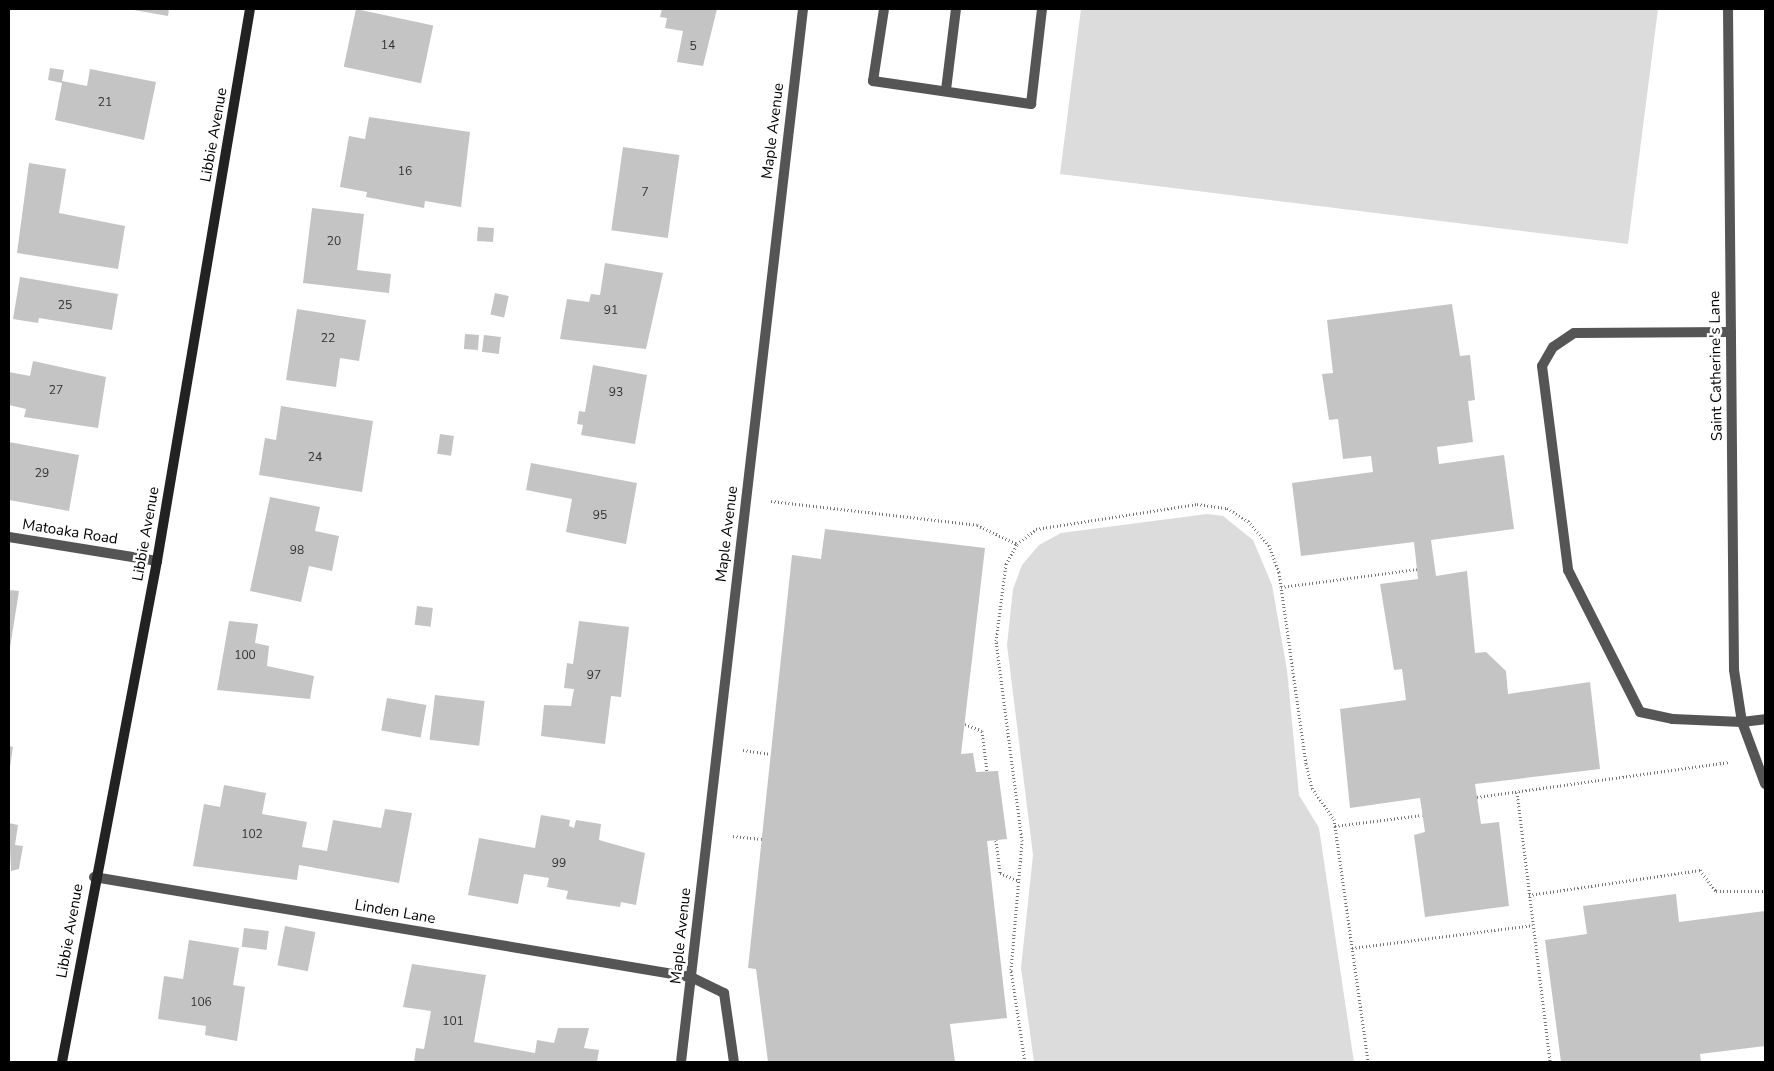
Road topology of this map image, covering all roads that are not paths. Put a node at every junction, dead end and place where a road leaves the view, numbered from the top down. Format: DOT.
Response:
graph roads {
  1 [pos="250,9"];
  2 [pos="803,9"];
  3 [pos="884,9"];
  4 [pos="956,9"];
  5 [pos="1042,9"];
  6 [pos="1728,9"];
  7 [pos="946,90"];
  8 [pos="1731,332"];
  9 [pos="9,537"];
  10 [pos="157,561"];
  11 [pos="1765,719"];
  12 [pos="1742,722"];
  13 [pos="1765,784"];
  14 [pos="94,877"];
  15 [pos="691,977"];
  16 [pos="62,1062"];
  17 [pos="682,1062"];
  18 [pos="734,1062"];
  1 -- 10 [label="main road, Libbie Avenue"];
  2 -- 15 [label="street, Maple Avenue"];
  3 -- 7 [label="street"];
  4 -- 7 [label="street"];
  5 -- 7 [label="street"];
  6 -- 8 [label="street, Saint Catherine's Lane"];
  8 -- 12 [label="street, Saint Catherine's Lane"];
  8 -- 12 [label="street"];
  9 -- 10 [label="street, Matoaka Road"];
  10 -- 14 [label="main road, Libbie Avenue"];
  11 -- 12 [label="street"];
  12 -- 13 [label="street, Saint Catherine's Lane"];
  14 -- 15 [label="street, Linden Lane"];
  14 -- 16 [label="main road, Libbie Avenue"];
  15 -- 17 [label="street, Maple Avenue"];
  15 -- 18 [label="street, Linden Lane"];
}
